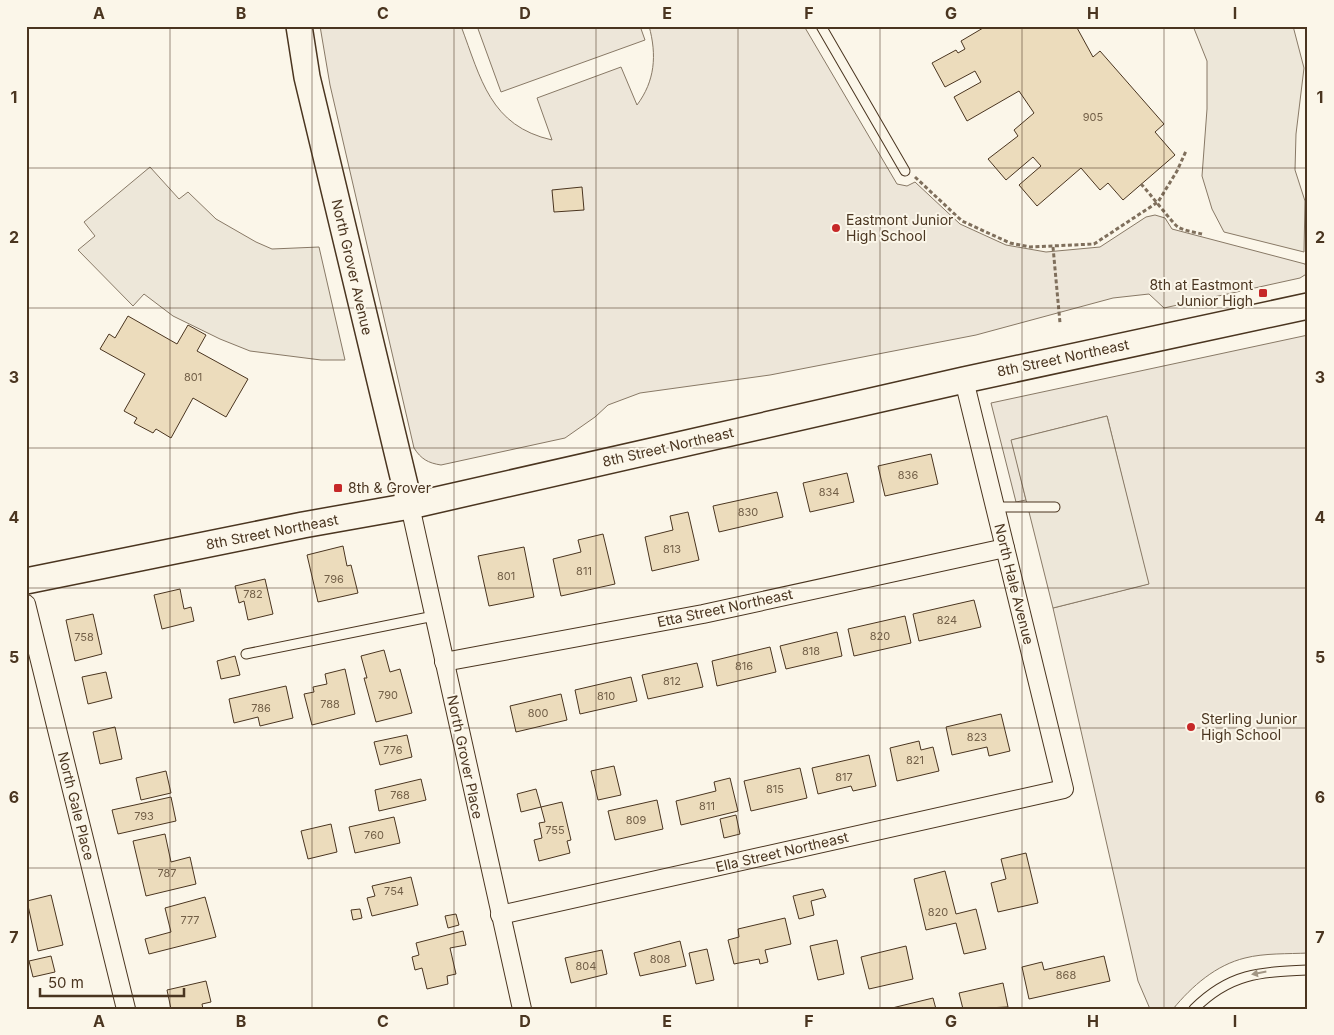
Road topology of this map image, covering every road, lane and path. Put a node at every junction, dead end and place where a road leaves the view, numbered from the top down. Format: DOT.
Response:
graph roads {
  1 [pos="299,26"];
  2 [pos="821,26"];
  3 [pos="1186,151"];
  4 [pos="905,171"];
  5 [pos="1141,184"];
  6 [pos="1158,202"];
  7 [pos="1202,234"];
  8 [pos="1053,247"];
  9 [pos="1308,306"];
  10 [pos="1060,323"];
  11 [pos="964,380"];
  12 [pos="410,506"];
  13 [pos="995,507"];
  14 [pos="1055,507"];
  15 [pos="1005,548"];
  16 [pos="26,581"];
  17 [pos="26,604"];
  18 [pos="434,616"];
  19 [pos="246,654"];
  20 [pos="444,662"];
  21 [pos="1064,789"];
  22 [pos="500,915"];
  23 [pos="1308,970"];
  24 [pos="126,1009"];
  25 [pos="522,1009"];
  26 [pos="1194,1009"];
  1 -- 12 [label="street, North Grover Avenue"];
  2 -- 4 [label="lane"];
  3 -- 6 [label="path"];
  4 -- 8 [label="path"];
  5 -- 6 [label="path"];
  6 -- 7 [label="path"];
  6 -- 8 [label="path"];
  8 -- 10 [label="path"];
  9 -- 11 [label="street, 8th Street Northeast"];
  11 -- 12 [label="street, 8th Street Northeast"];
  11 -- 13 [label="street, North Hale Avenue"];
  12 -- 16 [label="street, 8th Street Northeast"];
  12 -- 18 [label="street, North Grover Place"];
  13 -- 14 [label="lane"];
  13 -- 15 [label="street, North Hale Avenue"];
  15 -- 20 [label="street, Etta Street Northeast"];
  15 -- 21 [label="street, North Hale Avenue"];
  17 -- 24 [label="street, North Gale Place"];
  18 -- 19 [label="lane"];
  18 -- 20 [label="street, North Grover Place"];
  20 -- 22 [label="street, North Grover Place"];
  21 -- 22 [label="street, Ella Street Northeast"];
  22 -- 25 [label="street, North Grover Place"];
  23 -- 26 [label="lane, one-way"];
}
